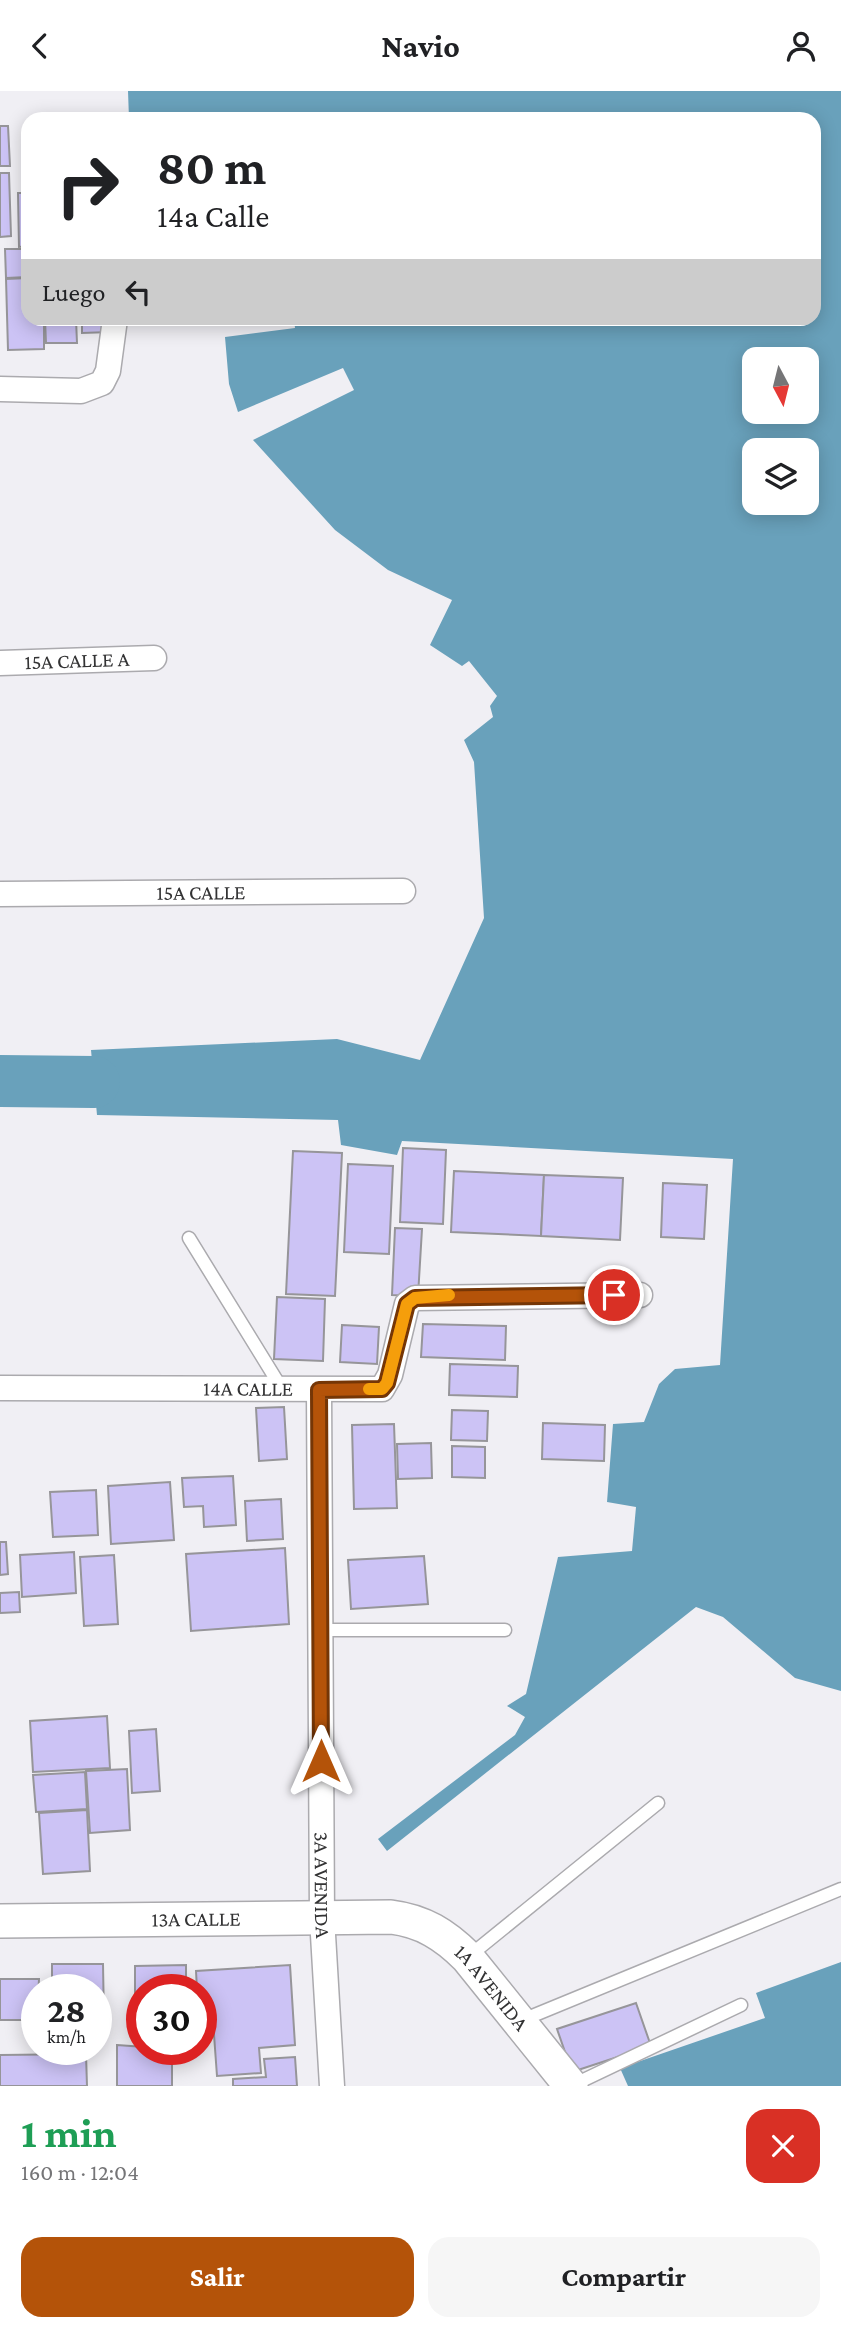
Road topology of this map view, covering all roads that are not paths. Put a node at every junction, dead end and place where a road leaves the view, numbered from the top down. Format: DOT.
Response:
graph roads {
  1 [pos="114,326"];
  2 [pos="0,389"];
  3 [pos="154,658"];
  4 [pos="0,663"];
  5 [pos="403,891"];
  6 [pos="0,894"];
  7 [pos="189,1238"];
  8 [pos="640,1295"];
  9 [pos="0,1388"];
  10 [pos="282,1390"];
  11 [pos="319,1390"];
  12 [pos="320,1630"];
  13 [pos="505,1630"];
  14 [pos="659,1803"];
  15 [pos="841,1889"];
  16 [pos="391,1917"];
  17 [pos="322,1918"];
  18 [pos="0,1921"];
  19 [pos="467,1957"];
  20 [pos="741,2005"];
  21 [pos="520,2021"];
  22 [pos="332,2086"];
  23 [pos="571,2086"];
  1 -- 2 [label="street"];
  3 -- 4 [label="street, 15A CALLE A"];
  5 -- 6 [label="street, 15A CALLE"];
  7 -- 10 [label="lane"];
  8 -- 11 [label="street, 14A CALLE"];
  9 -- 10 [label="street, 14A CALLE"];
  10 -- 11 [label="street, 14A CALLE"];
  11 -- 12 [label="street, 3A AVENIDA"];
  12 -- 13 [label="lane"];
  12 -- 17 [label="street, 3A AVENIDA"];
  14 -- 19 [label="lane"];
  15 -- 21 [label="lane"];
  16 -- 17 [label="street, 13A CALLE"];
  16 -- 19 [label="street, 1A AVENIDA"];
  17 -- 18 [label="street, 13A CALLE"];
  17 -- 22 [label="street, 3A AVENIDA"];
  19 -- 21 [label="street, 1A AVENIDA"];
  20 -- 23 [label="lane"];
  21 -- 23 [label="street, 1A AVENIDA"];
}
